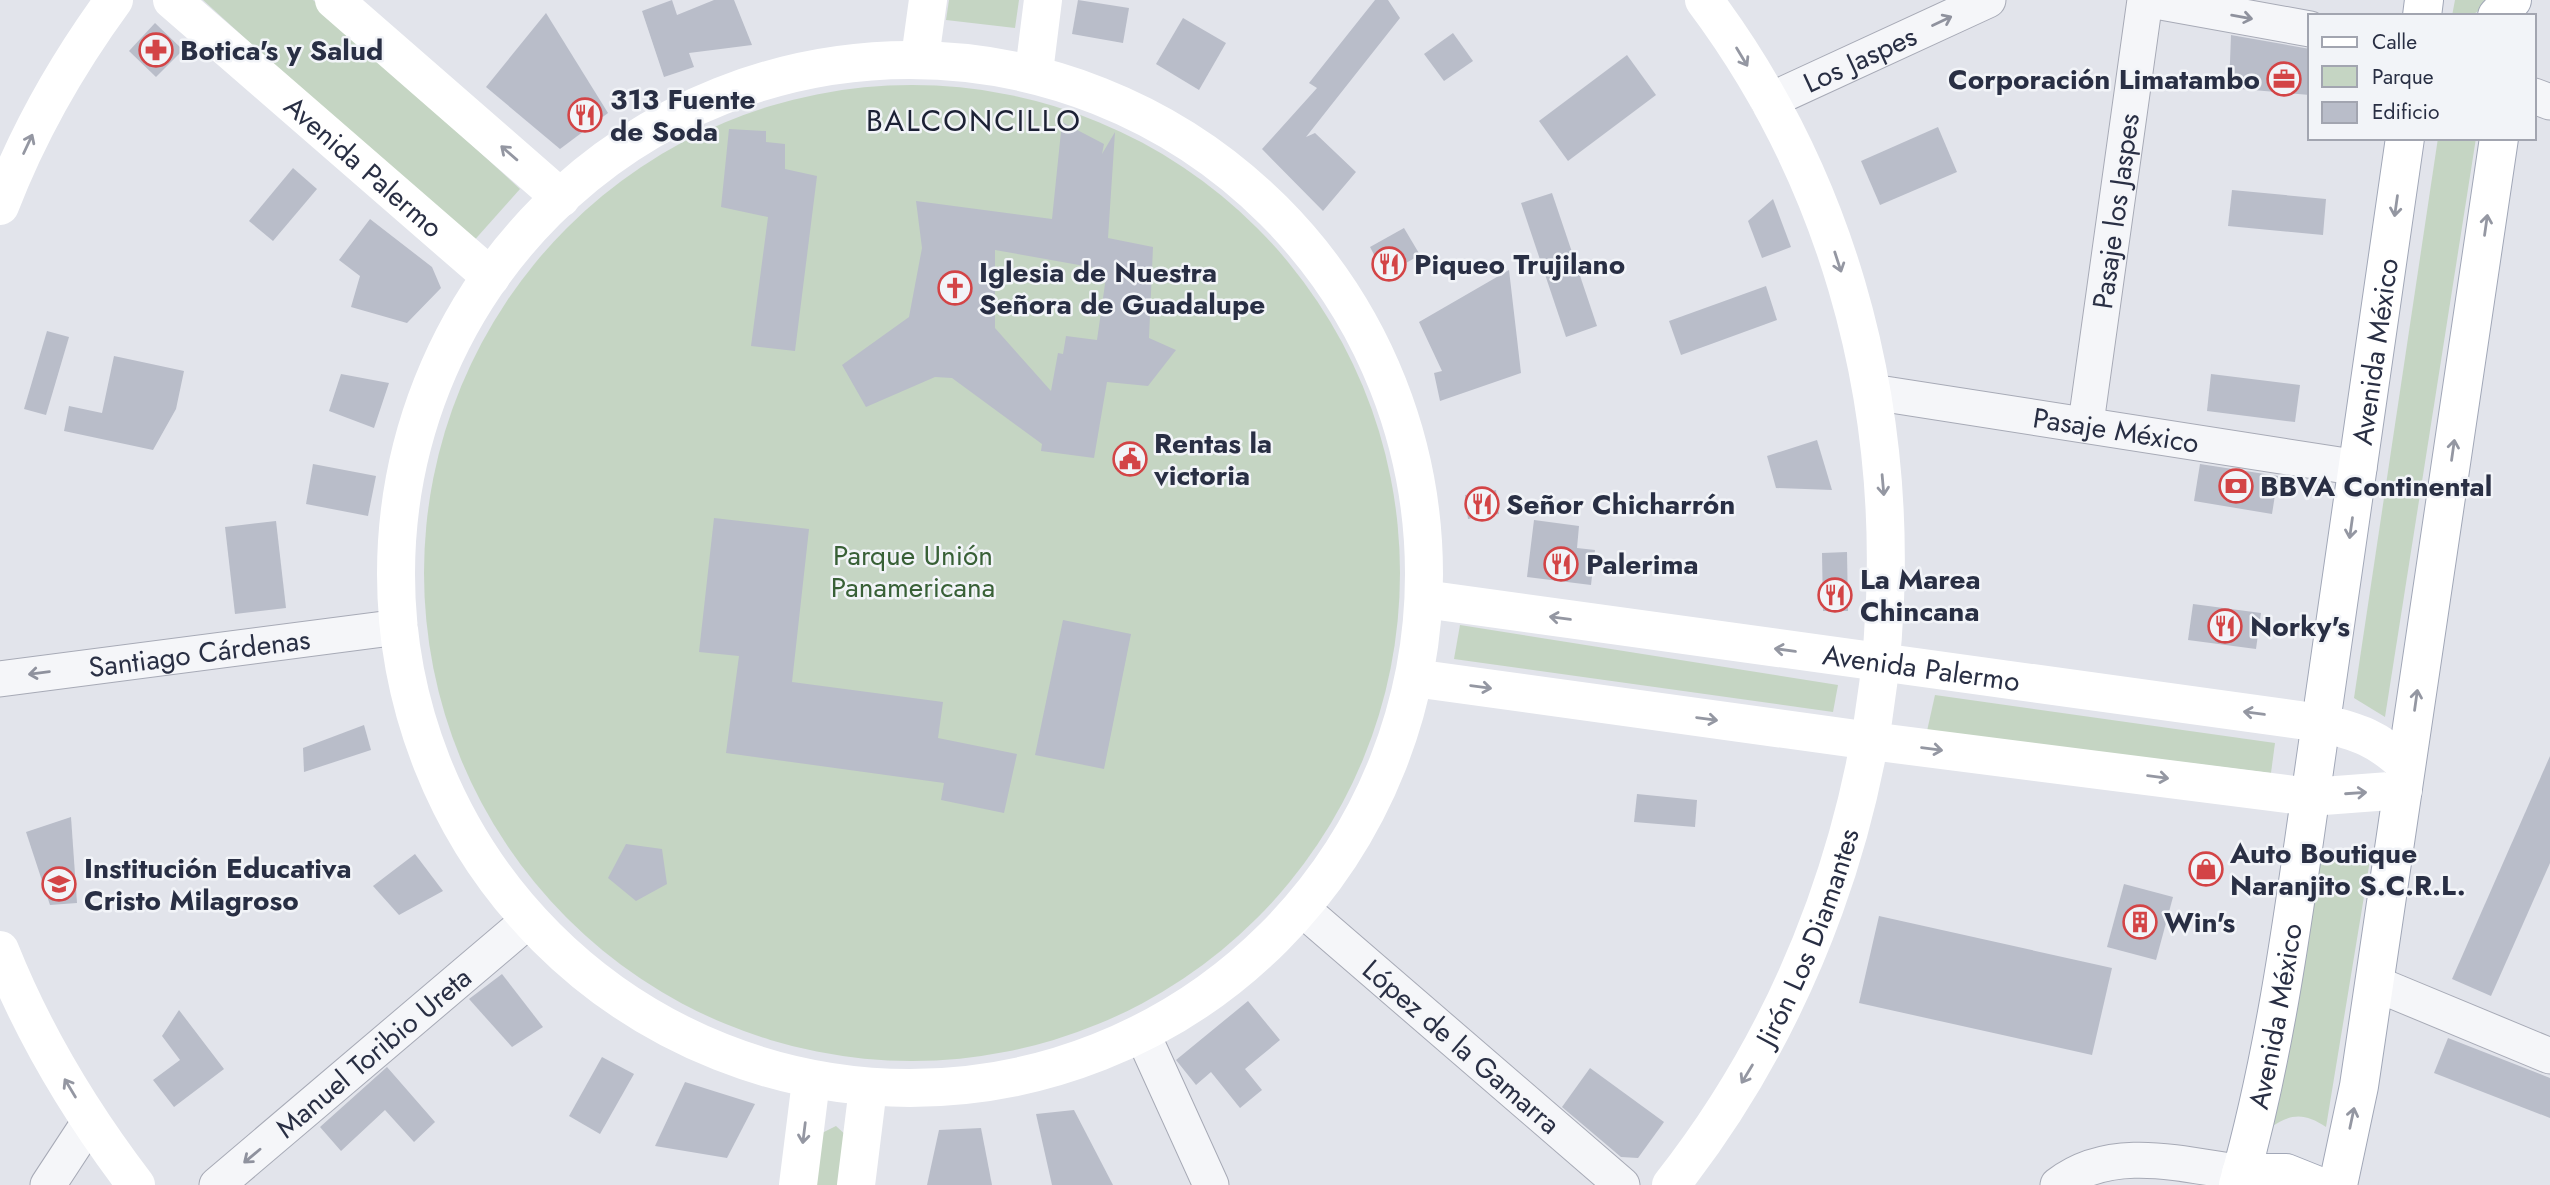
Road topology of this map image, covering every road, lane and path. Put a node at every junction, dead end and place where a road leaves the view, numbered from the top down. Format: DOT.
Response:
graph roads {
  1 [pos="114,0"];
  2 [pos="173,0"];
  3 [pos="334,0"];
  4 [pos="928,0"];
  5 [pos="1043,0"];
  6 [pos="1704,0"];
  7 [pos="1988,0"];
  8 [pos="2145,0"];
  9 [pos="2150,0"];
  10 [pos="2512,0"];
  11 [pos="2499,14"];
  12 [pos="2308,29"];
  13 [pos="920,58"];
  14 [pos="1034,72"];
  15 [pos="1769,101"];
  16 [pos="2405,140"];
  17 [pos="2498,140"];
  18 [pos="561,198"];
  19 [pos="0,206"];
  20 [pos="491,277"];
  21 [pos="1872,392"];
  22 [pos="2086,423"];
  23 [pos="2359,468"];
  24 [pos="1424,600"];
  25 [pos="399,627"];
  26 [pos="1881,663"];
  27 [pos="0,678"];
  28 [pos="1414,678"];
  29 [pos="2321,723"];
  30 [pos="1871,741"];
  31 [pos="2404,777"];
  32 [pos="2310,797"];
  33 [pos="1301,908"];
  34 [pos="528,921"];
  35 [pos="0,950"];
  36 [pos="2374,983"];
  37 [pos="1142,1033"];
  38 [pos="2550,1056"];
  39 [pos="811,1081"];
  40 [pos="868,1088"];
  41 [pos="90,1121"];
  42 [pos="2239,1179"];
  43 [pos="48,1185"];
  44 [pos="136,1185"];
  45 [pos="217,1185"];
  46 [pos="798,1185"];
  47 [pos="856,1185"];
  48 [pos="1211,1185"];
  49 [pos="1622,1185"];
  50 [pos="1671,1185"];
  51 [pos="2058,1185"];
  52 [pos="2316,1185"];
  53 [pos="2338,1185"];
  19 -- 1 [label="street, one-way"];
  2 -- 20 [label="street, Avenida Palermo"];
  18 -- 3 [label="street, one-way"];
  4 -- 13 [label="street"];
  5 -- 14 [label="street"];
  6 -- 15 [label="street, Jirón Los Diamantes, one-way"];
  15 -- 7 [label="street, Los Jaspes, one-way"];
  8 -- 22 [label="street, Pasaje los Jaspes"];
  9 -- 12 [label="street, one-way"];
  10 -- 11 [label="street"];
  13 -- 14 [label="street"];
  13 -- 18 [label="street"];
  14 -- 24 [label="street"];
  15 -- 21 [label="street, Jirón Los Diamantes, one-way"];
  16 -- 23 [label="street, Avenida México, one-way"];
  31 -- 17 [label="street, one-way"];
  18 -- 20 [label="street"];
  20 -- 25 [label="street"];
  21 -- 22 [label="street, Pasaje México"];
  21 -- 26 [label="street, Jirón Los Diamantes, one-way"];
  22 -- 23 [label="street, Pasaje México"];
  23 -- 29 [label="street, Avenida México, one-way"];
  26 -- 24 [label="street, Avenida Palermo, one-way"];
  24 -- 28 [label="street"];
  25 -- 27 [label="street, Santiago Cárdenas, one-way"];
  25 -- 34 [label="street"];
  29 -- 26 [label="street, Avenida Palermo, one-way"];
  26 -- 30 [label="street, Jirón Los Diamantes"];
  28 -- 30 [label="street, one-way"];
  28 -- 33 [label="street"];
  29 -- 31 [label="street, Avenida Palermo"];
  29 -- 32 [label="street, Avenida México"];
  30 -- 32 [label="street, one-way"];
  30 -- 50 [label="street, Jirón Los Diamantes, one-way"];
  32 -- 31 [label="street, one-way"];
  31 -- 36 [label="street"];
  32 -- 42 [label="street, Avenida México"];
  33 -- 37 [label="street"];
  33 -- 49 [label="street, López de la Gamarra"];
  34 -- 39 [label="street"];
  34 -- 45 [label="street, Manuel Toribio Ureta, one-way"];
  41 -- 35 [label="street, one-way"];
  36 -- 38 [label="street"];
  53 -- 36 [label="street, one-way"];
  37 -- 40 [label="street"];
  37 -- 48 [label="street"];
  39 -- 40 [label="street"];
  39 -- 46 [label="street, one-way"];
  40 -- 47 [label="street"];
  41 -- 43 [label="street"];
  41 -- 44 [label="street"];
  42 -- 51 [label="street"];
  42 -- 52 [label="street"];
}
